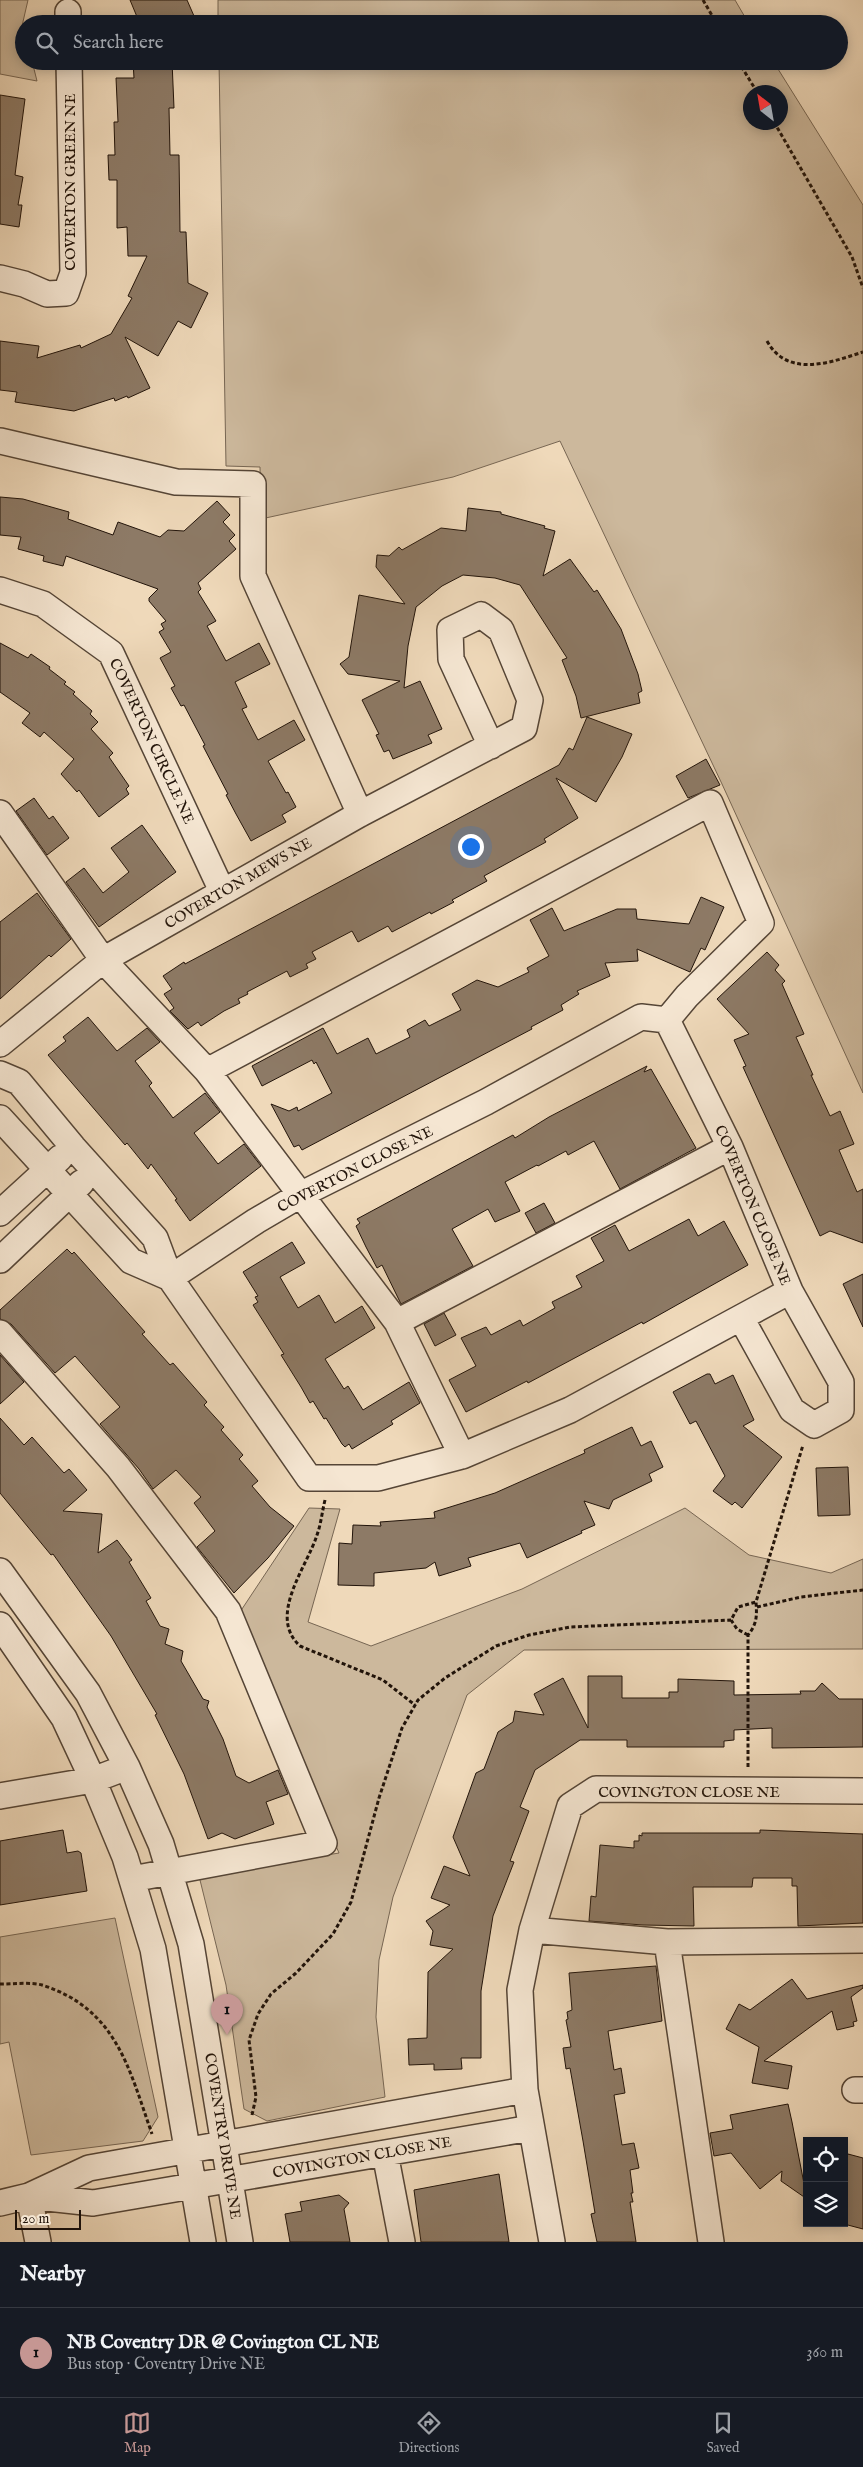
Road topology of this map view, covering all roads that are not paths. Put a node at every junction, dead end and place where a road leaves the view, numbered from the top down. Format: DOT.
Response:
graph roads {
  1 [pos="69,70"];
  2 [pos="0,278"];
  3 [pos="0,441"];
  4 [pos="0,590"];
  5 [pos="491,746"];
  6 [pos="0,813"];
  7 [pos="360,814"];
  8 [pos="222,891"];
  9 [pos="103,960"];
  10 [pos="667,1020"];
  11 [pos="0,1044"];
  12 [pos="207,1071"];
  13 [pos="0,1074"];
  14 [pos="0,1118"];
  15 [pos="72,1147"];
  16 [pos="730,1147"];
  17 [pos="94,1169"];
  18 [pos="47,1170"];
  19 [pos="302,1194"];
  20 [pos="69,1195"];
  21 [pos="0,1213"];
  22 [pos="0,1260"];
  23 [pos="170,1278"];
  24 [pos="790,1291"];
  25 [pos="742,1318"];
  26 [pos="397,1322"];
  27 [pos="0,1333"];
  28 [pos="462,1456"];
  29 [pos="0,1571"];
  30 [pos="0,1625"];
  31 [pos="127,1767"];
  32 [pos="93,1780"];
  33 [pos="863,1791"];
  34 [pos="0,1796"];
  35 [pos="169,1871"];
  36 [pos="132,1879"];
  37 [pos="532,1930"];
  38 [pos="863,1940"];
  39 [pos="667,1942"];
  40 [pos="525,2090"];
  41 [pos="531,2128"];
  42 [pos="224,2144"];
  43 [pos="187,2150"];
  44 [pos="385,2153"];
  45 [pos="229,2179"];
  46 [pos="192,2185"];
  47 [pos="29,2196"];
  48 [pos="0,2203"];
  49 [pos="38,2242"];
  50 [pos="203,2242"];
  51 [pos="240,2242"];
  52 [pos="402,2242"];
  53 [pos="552,2242"];
  54 [pos="711,2242"];
  1 -- 2 [label="street, COVERTON GREEN NE"];
  3 -- 7 [label="street"];
  4 -- 8 [label="street, COVERTON CIRCLE NE"];
  5 -- 5 [label="street, COVERTON MEWS NE"];
  5 -- 7 [label="street, COVERTON MEWS NE"];
  6 -- 9 [label="street"];
  7 -- 8 [label="street, COVERTON MEWS NE"];
  8 -- 9 [label="street, COVERTON MEWS NE"];
  9 -- 11 [label="street, COVERTON MEWS NE"];
  9 -- 12 [label="street"];
  10 -- 12 [label="street"];
  10 -- 16 [label="street, COVERTON CLOSE NE"];
  10 -- 19 [label="street, COVERTON CLOSE NE"];
  12 -- 19 [label="street"];
  13 -- 15 [label="street"];
  14 -- 18 [label="street"];
  15 -- 17 [label="street"];
  15 -- 18 [label="street"];
  16 -- 24 [label="street, COVERTON CLOSE NE"];
  16 -- 26 [label="street"];
  17 -- 20 [label="street"];
  17 -- 23 [label="street, COVERTON CLOSE NE"];
  18 -- 20 [label="street"];
  18 -- 21 [label="street"];
  19 -- 23 [label="street, COVERTON CLOSE NE"];
  19 -- 26 [label="street"];
  20 -- 22 [label="street"];
  20 -- 23 [label="street"];
  23 -- 28 [label="street, COVERTON CLOSE NE"];
  24 -- 25 [label="street, COVERTON CLOSE NE"];
  24 -- 25 [label="street"];
  25 -- 28 [label="street, COVERTON CLOSE NE"];
  26 -- 28 [label="street"];
  27 -- 35 [label="street"];
  29 -- 31 [label="street, COVENTRY DRIVE NE"];
  30 -- 32 [label="street"];
  31 -- 32 [label="street"];
  31 -- 35 [label="street, COVENTRY DRIVE NE"];
  32 -- 34 [label="street"];
  32 -- 36 [label="street"];
  33 -- 37 [label="street, COVINGTON CLOSE NE"];
  35 -- 36 [label="street"];
  35 -- 42 [label="street, COVENTRY DRIVE NE"];
  36 -- 43 [label="street"];
  37 -- 39 [label="street"];
  37 -- 40 [label="street, COVINGTON CLOSE NE"];
  38 -- 39 [label="street"];
  39 -- 54 [label="street"];
  40 -- 41 [label="street, COVINGTON CLOSE NE"];
  40 -- 42 [label="street"];
  41 -- 44 [label="street, COVINGTON CLOSE NE"];
  41 -- 53 [label="street, COVINGTON CLOSE NE"];
  42 -- 43 [label="street"];
  42 -- 45 [label="street, COVENTRY DRIVE NE"];
  43 -- 46 [label="street"];
  43 -- 47 [label="street"];
  44 -- 45 [label="street, COVINGTON CLOSE NE"];
  44 -- 52 [label="street"];
  45 -- 46 [label="street, COVINGTON CLOSE NE"];
  45 -- 51 [label="street, COVENTRY DRIVE NE"];
  46 -- 47 [label="street, COVINGTON CLOSE NE"];
  46 -- 50 [label="street"];
  47 -- 48 [label="street"];
  47 -- 49 [label="street"];
}
